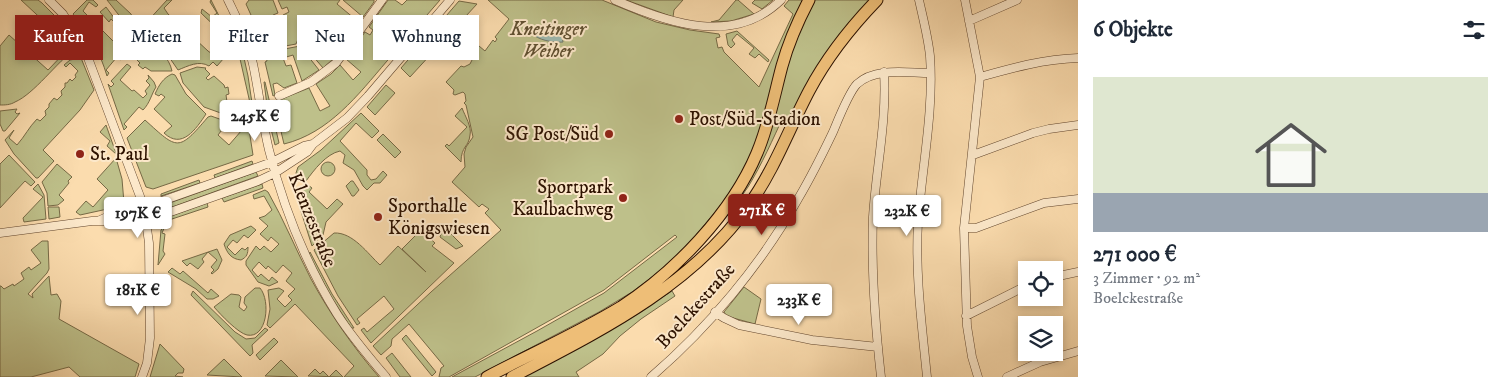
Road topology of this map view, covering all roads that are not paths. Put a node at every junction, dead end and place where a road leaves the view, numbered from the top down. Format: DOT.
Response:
graph roads {
  1 [pos="49,0"];
  2 [pos="228,0"];
  3 [pos="381,0"];
  4 [pos="450,0"];
  5 [pos="615,0"];
  6 [pos="781,0"];
  7 [pos="809,0"];
  8 [pos="919,0"];
  9 [pos="965,0"];
  10 [pos="1016,0"];
  11 [pos="876,1"];
  12 [pos="969,21"];
  13 [pos="1078,58"];
  14 [pos="884,72"];
  15 [pos="930,73"];
  16 [pos="980,77"];
  17 [pos="279,96"];
  18 [pos="1078,125"];
  19 [pos="313,144"];
  20 [pos="973,155"];
  21 [pos="272,162"];
  22 [pos="275,173"];
  23 [pos="1078,199"];
  24 [pos="144,207"];
  25 [pos="146,218"];
  26 [pos="100,220"];
  27 [pos="964,228"];
  28 [pos="0,233"];
  29 [pos="1078,272"];
  30 [pos="1063,275"];
  31 [pos="1018,290"];
  32 [pos="715,312"];
  33 [pos="966,316"];
  34 [pos="878,347"];
  35 [pos="1078,351"];
  36 [pos="142,377"];
  37 [pos="386,377"];
  38 [pos="487,377"];
  39 [pos="512,377"];
  40 [pos="651,377"];
  41 [pos="881,377"];
  42 [pos="927,377"];
  43 [pos="978,377"];
  44 [pos="1007,377"];
  1 -- 24 [label="street"];
  2 -- 21 [label="street, Klenzestraße"];
  3 -- 17 [label="street"];
  4 -- 19 [label="street"];
  5 -- 6 [label="street"];
  7 -- 38 [label="highway"];
  8 -- 15 [label="street"];
  9 -- 12 [label="street"];
  10 -- 12 [label="street"];
  11 -- 39 [label="highway"];
  12 -- 16 [label="street"];
  13 -- 16 [label="street"];
  14 -- 15 [label="street, Boelckestraße"];
  14 -- 32 [label="street, Boelckestraße"];
  14 -- 34 [label="street"];
  15 -- 42 [label="street"];
  16 -- 20 [label="street"];
  18 -- 20 [label="street"];
  19 -- 21 [label="street"];
  19 -- 22 [label="street"];
  20 -- 27 [label="street"];
  21 -- 22 [label="street, Klenzestraße"];
  21 -- 24 [label="street"];
  22 -- 25 [label="street"];
  22 -- 37 [label="street, Klenzestraße"];
  23 -- 27 [label="street"];
  24 -- 25 [label="street"];
  24 -- 26 [label="street"];
  25 -- 26 [label="street"];
  25 -- 36 [label="street"];
  26 -- 28 [label="street"];
  27 -- 33 [label="street"];
  29 -- 30 [label="street"];
  31 -- 33 [label="street"];
  32 -- 34 [label="street"];
  32 -- 40 [label="street, Boelckestraße"];
  33 -- 43 [label="street"];
  34 -- 41 [label="street"];
  35 -- 44 [label="street"];
}
